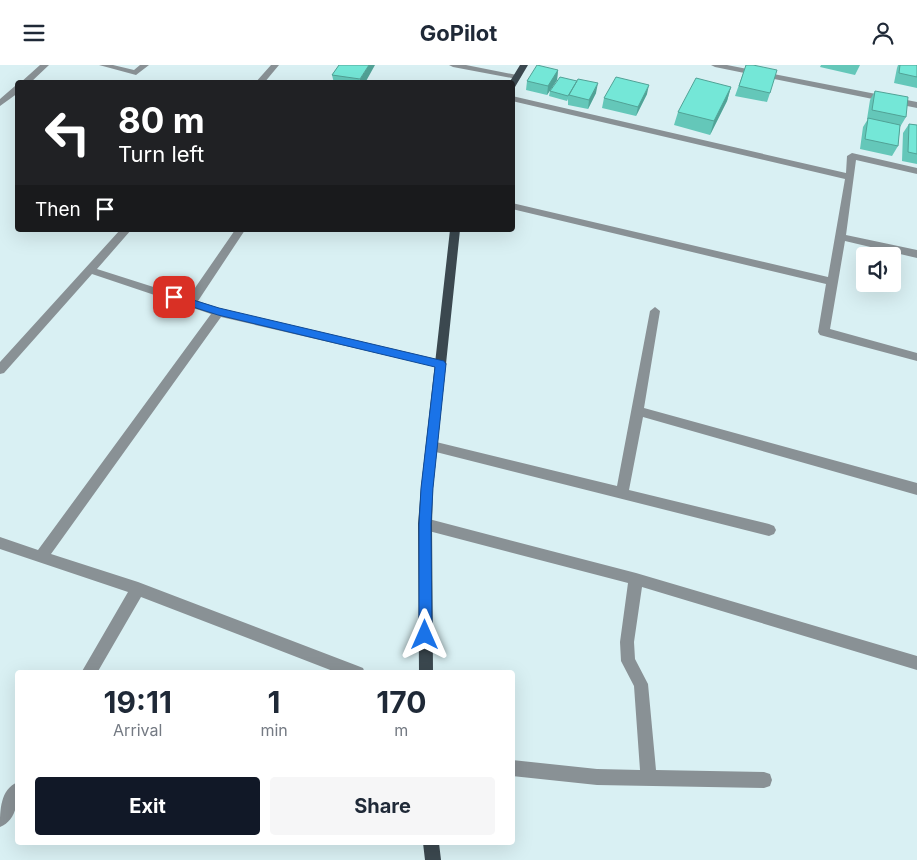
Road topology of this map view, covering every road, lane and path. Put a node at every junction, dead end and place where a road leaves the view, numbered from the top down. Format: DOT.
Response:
graph roads {
  1 [pos="45,65"];
  2 [pos="103,65"];
  3 [pos="145,65"];
  4 [pos="275,65"];
  5 [pos="453,65"];
  6 [pos="524,65"];
  7 [pos="715,65"];
  8 [pos="136,73"];
  9 [pos="518,77"];
  10 [pos="28,80"];
  11 [pos="129,80"];
  12 [pos="262,80"];
  13 [pos="515,81"];
  14 [pos="15,90"];
  15 [pos="515,99"];
  16 [pos="0,103"];
  17 [pos="917,105"];
  18 [pos="917,171"];
  19 [pos="850,177"];
  20 [pos="515,207"];
  21 [pos="124,232"];
  22 [pos="239,232"];
  23 [pos="455,232"];
  24 [pos="841,237"];
  25 [pos="917,254"];
  26 [pos="90,270"];
  27 [pos="832,282"];
  28 [pos="191,303"];
  29 [pos="655,311"];
  30 [pos="218,312"];
  31 [pos="917,357"];
  32 [pos="441,364"];
  33 [pos="0,370"];
  34 [pos="638,411"];
  35 [pos="432,446"];
  36 [pos="917,489"];
  37 [pos="622,493"];
  38 [pos="425,524"];
  39 [pos="769,530"];
  40 [pos="0,543"];
  41 [pos="41,557"];
  42 [pos="636,579"];
  43 [pos="138,589"];
  44 [pos="917,663"];
  45 [pos="90,670"];
  46 [pos="350,670"];
  47 [pos="426,670"];
  48 [pos="515,768"];
  49 [pos="649,779"];
  50 [pos="764,780"];
  51 [pos="15,795"];
  52 [pos="0,819"];
  53 [pos="431,845"];
  54 [pos="433,860"];
  1 -- 10 [label="street"];
  2 -- 8 [label="street"];
  3 -- 8 [label="street"];
  4 -- 12 [label="street"];
  5 -- 9 [label="street"];
  6 -- 9 [label="main road"];
  7 -- 17 [label="street"];
  8 -- 11 [label="street"];
  9 -- 13 [label="main road"];
  14 -- 16 [label="street"];
  15 -- 19 [label="street"];
  18 -- 19 [label="street"];
  19 -- 24 [label="street"];
  20 -- 27 [label="street"];
  21 -- 26 [label="street"];
  22 -- 28 [label="street"];
  23 -- 32 [label="main road"];
  24 -- 25 [label="street"];
  24 -- 27 [label="street"];
  26 -- 28 [label="street"];
  26 -- 33 [label="street"];
  27 -- 31 [label="street"];
  28 -- 30 [label="street"];
  29 -- 34 [label="street"];
  30 -- 32 [label="street"];
  30 -- 41 [label="street"];
  32 -- 35 [label="main road"];
  34 -- 36 [label="street"];
  34 -- 37 [label="street"];
  35 -- 37 [label="street"];
  35 -- 38 [label="main road"];
  37 -- 39 [label="street"];
  38 -- 42 [label="street"];
  38 -- 47 [label="main road"];
  40 -- 41 [label="street"];
  41 -- 43 [label="street"];
  42 -- 44 [label="street"];
  42 -- 49 [label="street"];
  43 -- 45 [label="street"];
  43 -- 46 [label="street"];
  48 -- 49 [label="street"];
  49 -- 50 [label="street"];
  51 -- 52 [label="street"];
  53 -- 54 [label="main road"];
}
